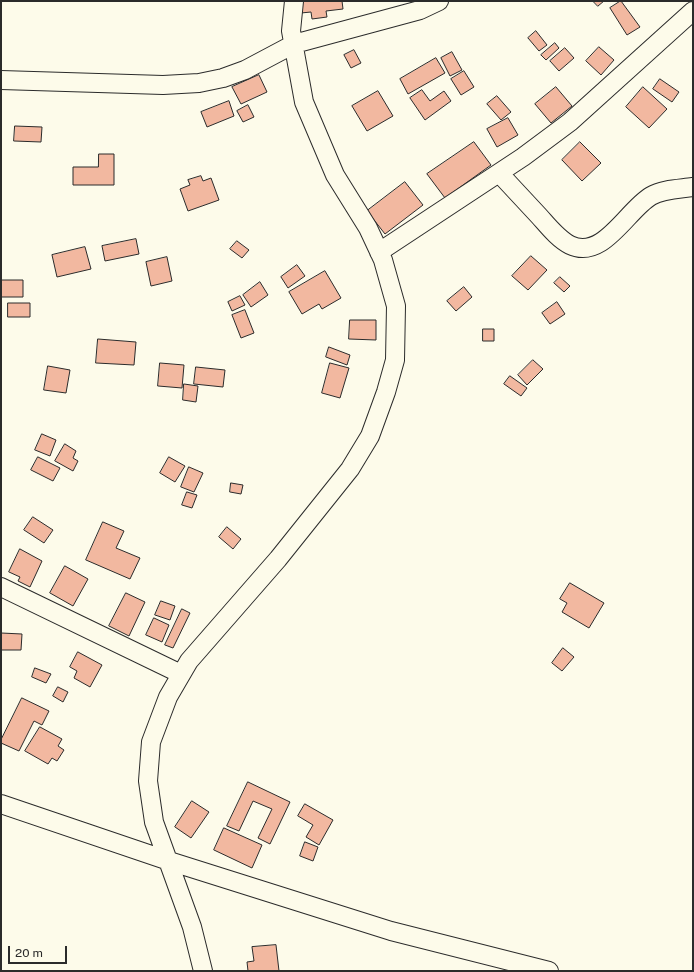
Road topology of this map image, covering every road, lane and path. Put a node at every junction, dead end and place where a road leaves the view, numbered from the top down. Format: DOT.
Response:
graph roads {
  1 [pos="294,1"];
  2 [pos="439,1"];
  3 [pos="693,11"];
  4 [pos="294,44"];
  5 [pos="1,80"];
  6 [pos="499,173"];
  7 [pos="693,187"];
  8 [pos="379,252"];
  9 [pos="1,587"];
  10 [pos="181,674"];
  11 [pos="1,804"];
  12 [pos="168,861"];
  13 [pos="203,971"];
  14 [pos="549,971"];
  1 -- 4 [label="street"];
  2 -- 4 [label="street"];
  3 -- 6 [label="street"];
  4 -- 5 [label="street"];
  4 -- 8 [label="street"];
  6 -- 7 [label="street"];
  6 -- 8 [label="street"];
  8 -- 10 [label="street"];
  9 -- 10 [label="street"];
  10 -- 12 [label="street"];
  11 -- 12 [label="street"];
  12 -- 13 [label="street"];
  12 -- 14 [label="street"];
}
